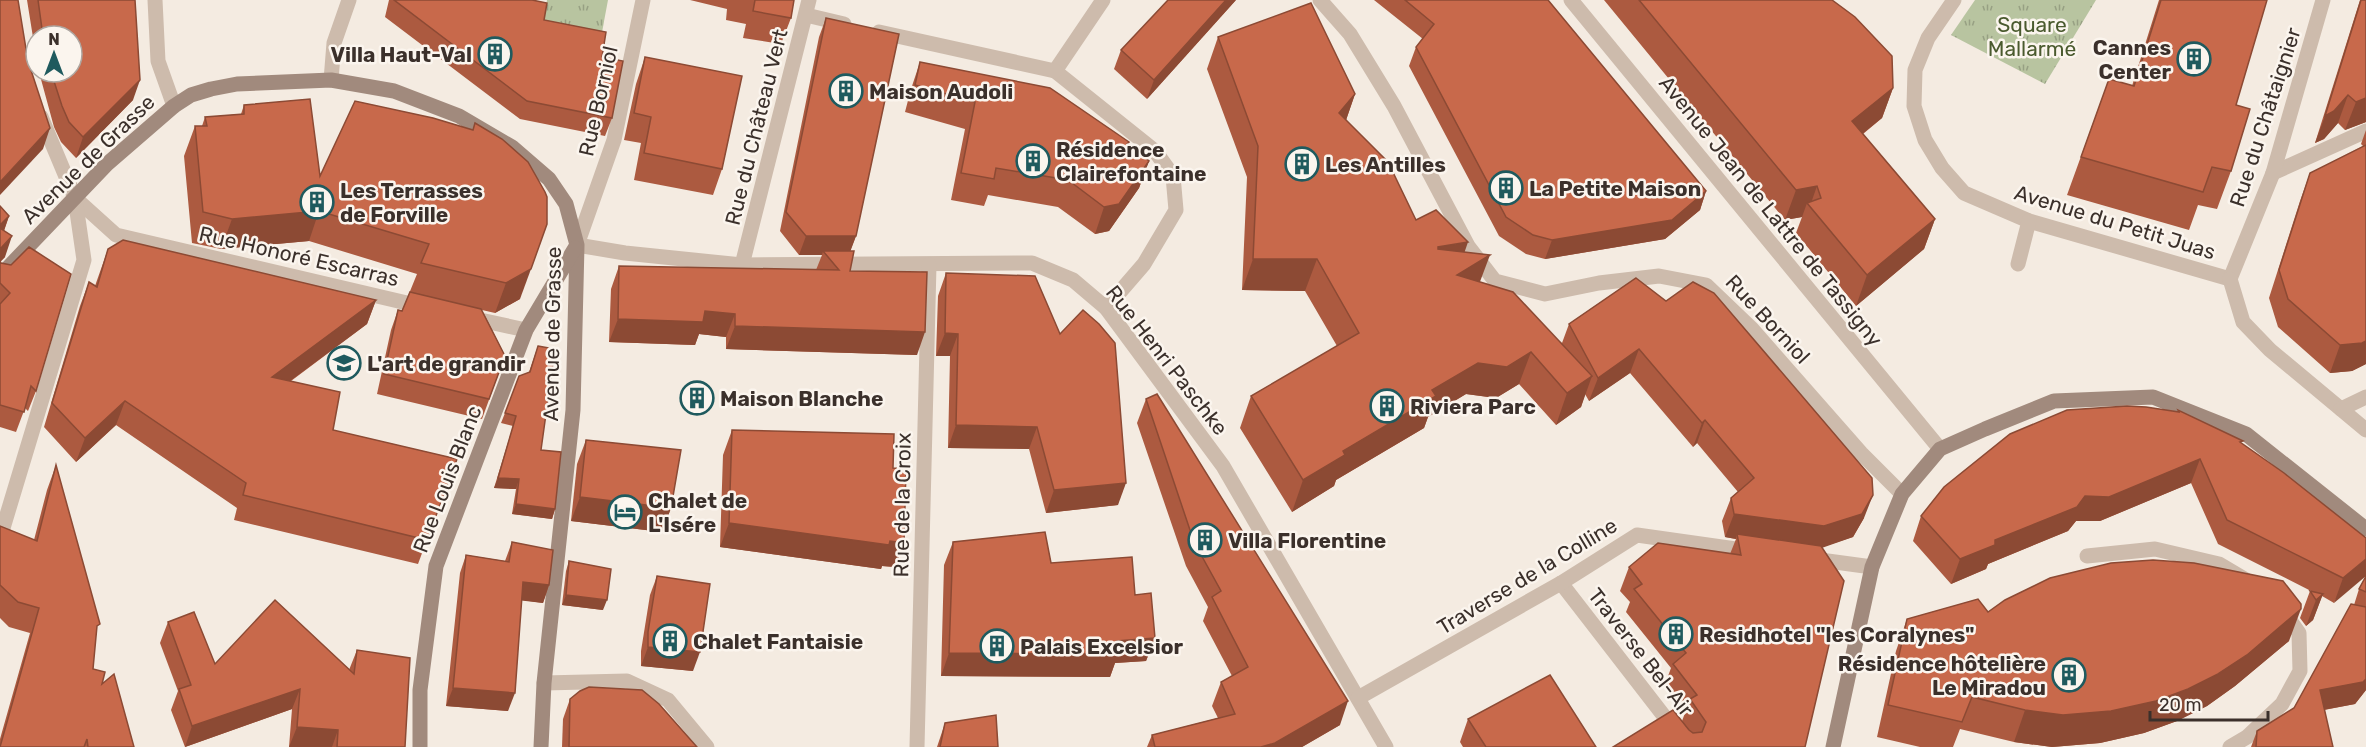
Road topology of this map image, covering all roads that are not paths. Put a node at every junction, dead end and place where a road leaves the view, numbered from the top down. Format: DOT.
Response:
graph roads {
  1 [pos="155,0"];
  2 [pos="349,0"];
  3 [pos="643,0"];
  4 [pos="1103,0"];
  5 [pos="1320,0"];
  6 [pos="1571,0"];
  7 [pos="1954,0"];
  8 [pos="2323,0"];
  9 [pos="808,8"];
  10 [pos="1055,71"];
  11 [pos="332,80"];
  12 [pos="36,100"];
  13 [pos="174,106"];
  14 [pos="2366,131"];
  15 [pos="2273,173"];
  16 [pos="75,198"];
  17 [pos="2029,221"];
  18 [pos="577,245"];
  19 [pos="2018,264"];
  20 [pos="742,265"];
  21 [pos="930,265"];
  22 [pos="0,276"];
  23 [pos="2230,279"];
  24 [pos="1106,308"];
  25 [pos="434,309"];
  26 [pos="457,315"];
  27 [pos="526,330"];
  28 [pos="2366,397"];
  29 [pos="2341,409"];
  30 [pos="2366,430"];
  31 [pos="1940,449"];
  32 [pos="1902,494"];
  33 [pos="2366,529"];
  34 [pos="0,538"];
  35 [pos="1761,552"];
  36 [pos="2087,556"];
  37 [pos="1795,557"];
  38 [pos="1872,567"];
  39 [pos="1562,583"];
  40 [pos="2263,590"];
  41 [pos="2278,605"];
  42 [pos="543,682"];
  43 [pos="1358,698"];
  44 [pos="420,747"];
  45 [pos="541,747"];
  46 [pos="707,747"];
  47 [pos="917,747"];
  48 [pos="1386,747"];
  49 [pos="1688,747"];
  50 [pos="1833,747"];
  51 [pos="2230,747"];
  1 -- 13 [label="street"];
  2 -- 11 [label="street"];
  3 -- 18 [label="street, Rue Borniol"];
  4 -- 10 [label="street"];
  5 -- 32 [label="street, Rue Borniol"];
  6 -- 31 [label="street, Avenue Jean de Lattre de Tassigny"];
  7 -- 17 [label="street, Avenue du Petit Juas"];
  8 -- 15 [label="street, Rue du Châtaignier"];
  9 -- 10 [label="street"];
  9 -- 20 [label="street, Rue du Château Vert"];
  10 -- 24 [label="street"];
  11 -- 13 [label="street, Avenue de Grasse"];
  11 -- 18 [label="street, Avenue de Grasse"];
  12 -- 16 [label="street"];
  13 -- 16 [label="street, Avenue de Grasse"];
  14 -- 15 [label="street"];
  15 -- 23 [label="street, Rue du Châtaignier"];
  16 -- 22 [label="street, Avenue de Grasse"];
  16 -- 25 [label="street, Rue Honoré Escarras"];
  16 -- 34 [label="street"];
  17 -- 19 [label="street"];
  17 -- 23 [label="street, Avenue du Petit Juas"];
  18 -- 20 [label="street, Rue Henri Paschke"];
  18 -- 27 [label="street, Rue Louis Blanc"];
  18 -- 42 [label="street, Avenue de Grasse"];
  20 -- 21 [label="street, Rue Henri Paschke"];
  21 -- 24 [label="street, Rue Henri Paschke"];
  21 -- 47 [label="street, Rue de la Croix"];
  23 -- 29 [label="street, Avenue du Petit Juas"];
  24 -- 43 [label="street, Rue Henri Paschke"];
  26 -- 27 [label="street"];
  27 -- 44 [label="street, Rue Louis Blanc"];
  28 -- 29 [label="street"];
  29 -- 30 [label="street, Avenue du Petit Juas"];
  31 -- 32 [label="street"];
  31 -- 33 [label="street"];
  32 -- 38 [label="street"];
  35 -- 39 [label="street, Traverse de la Colline"];
  36 -- 40 [label="street"];
  37 -- 38 [label="street"];
  38 -- 50 [label="street"];
  39 -- 43 [label="street, Traverse de la Colline"];
  39 -- 49 [label="street, Traverse Bel-Air"];
  41 -- 51 [label="street"];
  42 -- 45 [label="street, Avenue de Grasse"];
  42 -- 46 [label="street"];
  43 -- 48 [label="street, Rue Henri Paschke"];
}
